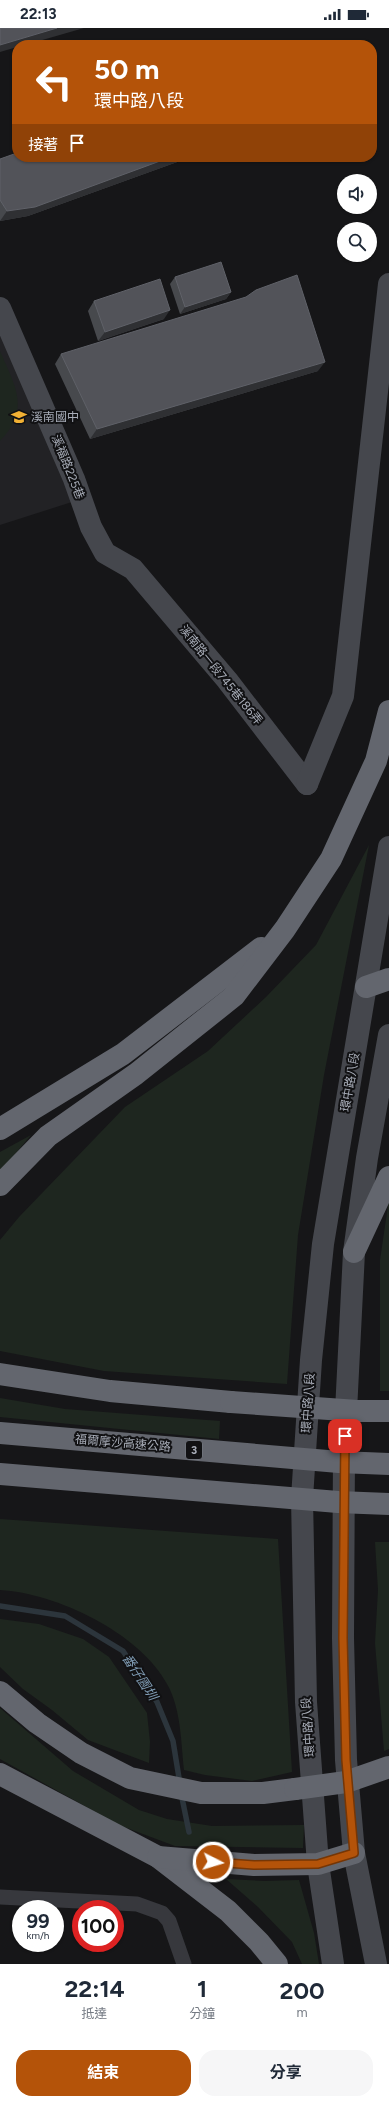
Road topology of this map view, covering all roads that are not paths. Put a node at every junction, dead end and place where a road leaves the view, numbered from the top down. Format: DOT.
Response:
graph roads {
  1 [pos="389,284"];
  2 [pos="0,308"];
  3 [pos="133,569"];
  4 [pos="389,711"];
  5 [pos="389,847"];
  6 [pos="285,929"];
  7 [pos="389,979"];
  8 [pos="366,987"];
  9 [pos="389,994"];
  10 [pos="389,1035"];
  11 [pos="0,1129"];
  12 [pos="389,1177"];
  13 [pos="0,1185"];
  14 [pos="354,1252"];
  15 [pos="0,1374"];
  16 [pos="389,1411"];
  17 [pos="0,1433"];
  18 [pos="389,1464"];
  19 [pos="0,1474"];
  20 [pos="389,1504"];
  21 [pos="0,1692"];
  22 [pos="389,1767"];
  23 [pos="0,1774"];
  24 [pos="354,1853"];
  25 [pos="158,1857"];
  26 [pos="318,1864"];
  27 [pos="0,1897"];
  28 [pos="184,1964"];
  29 [pos="277,1964"];
  30 [pos="333,1964"];
  31 [pos="376,1964"];
  1 -- 3 [label="street, 溪南路一段745巷186弄"];
  2 -- 3 [label="street, 溪福路225巷"];
  4 -- 6 [label="highway"];
  5 -- 8 [label="street, 環中路八段"];
  6 -- 11 [label="highway"];
  6 -- 13 [label="highway"];
  7 -- 8 [label="highway"];
  8 -- 9 [label="highway"];
  8 -- 26 [label="street, 環中路八段"];
  10 -- 14 [label="street"];
  12 -- 14 [label="highway"];
  14 -- 24 [label="street"];
  15 -- 16 [label="highway, bridge"];
  17 -- 18 [label="highway, 福爾摩沙高速公路 / 3, bridge"];
  19 -- 20 [label="highway, bridge"];
  21 -- 22 [label="highway, bridge"];
  23 -- 25 [label="highway"];
  24 -- 26 [label="highway"];
  24 -- 31 [label="street"];
  25 -- 26 [label="highway"];
  25 -- 29 [label="highway"];
  26 -- 30 [label="street, 環中路八段"];
  27 -- 28 [label="street"];
}
